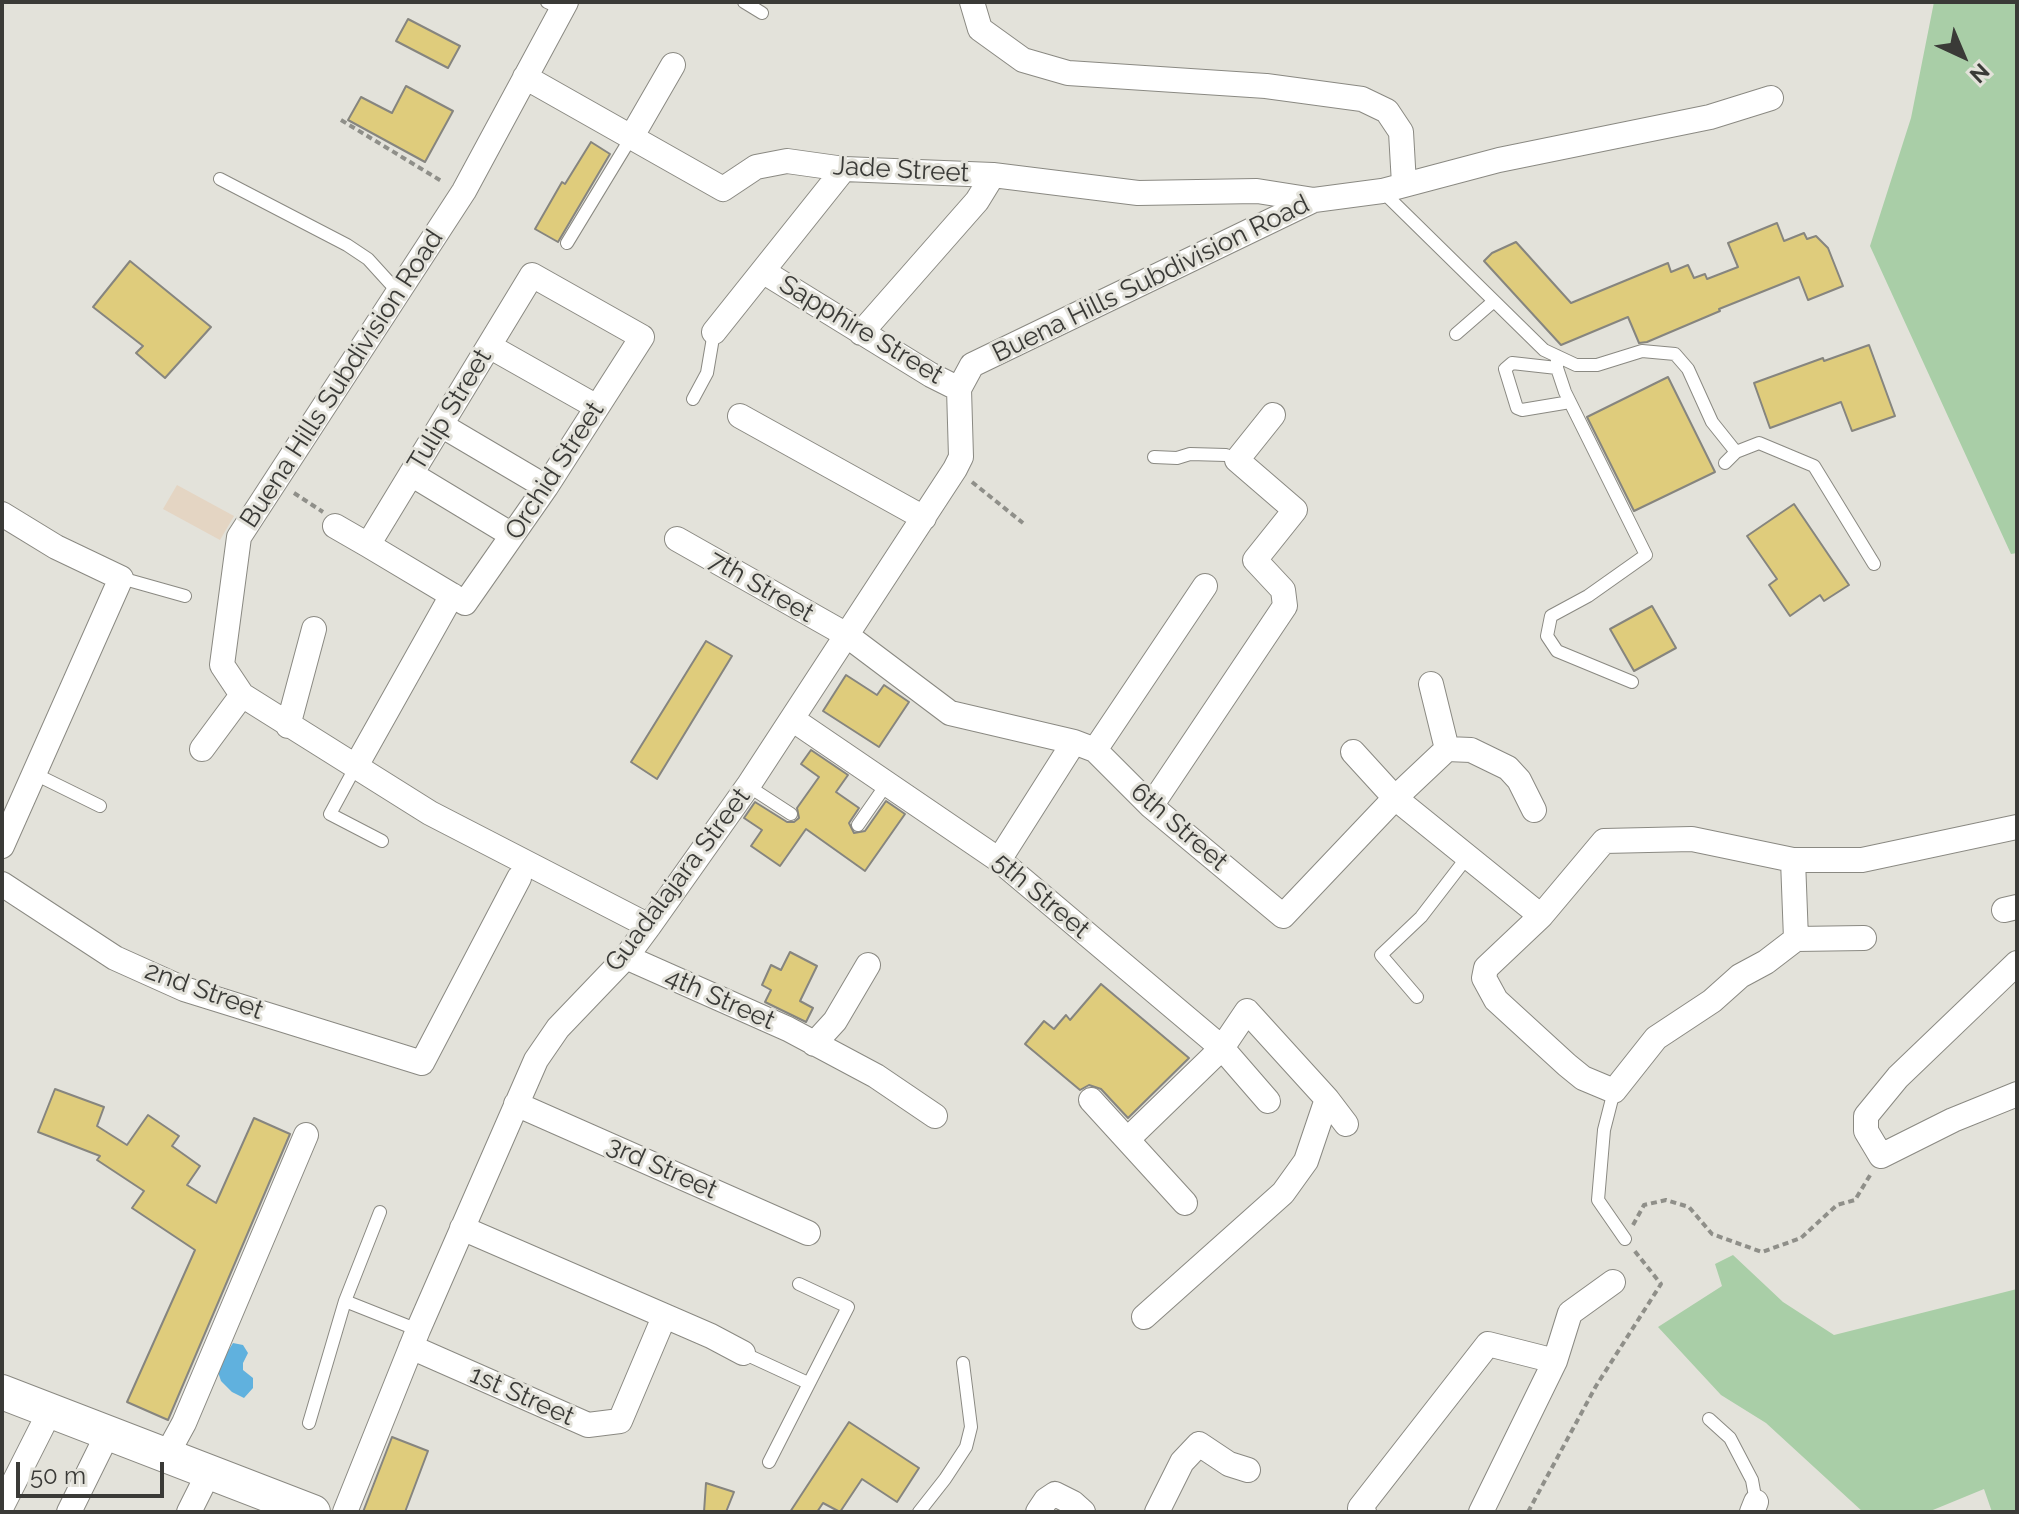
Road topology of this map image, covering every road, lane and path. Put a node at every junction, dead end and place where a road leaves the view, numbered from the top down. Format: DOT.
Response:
graph roads {
  1 [pos="744,2"];
  2 [pos="972,2"];
  3 [pos="558,4"];
  4 [pos="762,13"];
  5 [pos="673,65"];
  6 [pos="525,77"];
  7 [pos="1771,98"];
  8 [pos="341,120"];
  9 [pos="632,136"];
  10 [pos="844,169"];
  11 [pos="993,175"];
  12 [pos="220,179"];
  13 [pos="1393,187"];
  14 [pos="464,191"];
  15 [pos="1314,200"];
  16 [pos="567,243"];
  17 [pos="764,272"];
  18 [pos="532,275"];
  19 [pos="398,292"];
  20 [pos="1494,301"];
  21 [pos="714,332"];
  22 [pos="861,333"];
  23 [pos="1456,334"];
  24 [pos="489,346"];
  25 [pos="1557,362"];
  26 [pos="959,389"];
  27 [pos="693,399"];
  28 [pos="1570,402"];
  29 [pos="597,407"];
  30 [pos="1273,415"];
  31 [pos="740,416"];
  32 [pos="441,425"];
  33 [pos="1736,452"];
  34 [pos="1154,457"];
  35 [pos="1237,460"];
  36 [pos="1725,463"];
  37 [pos="955,469"];
  38 [pos="411,474"];
  39 [pos="546,487"];
  40 [pos="286,488"];
  41 [pos="2,514"];
  42 [pos="924,518"];
  43 [pos="1023,523"];
  44 [pos="335,526"];
  45 [pos="512,535"];
  46 [pos="677,539"];
  47 [pos="368,545"];
  48 [pos="1874,564"];
  49 [pos="121,578"];
  50 [pos="1205,586"];
  51 [pos="185,596"];
  52 [pos="459,599"];
  53 [pos="314,629"];
  54 [pos="845,634"];
  55 [pos="1632,682"];
  56 [pos="1431,684"];
  57 [pos="242,695"];
  58 [pos="792,719"];
  59 [pos="288,726"];
  60 [pos="1085,746"];
  61 [pos="202,749"];
  62 [pos="1447,749"];
  63 [pos="1353,752"];
  64 [pos="356,766"];
  65 [pos="35,774"];
  66 [pos="888,782"];
  67 [pos="748,786"];
  68 [pos="1395,798"];
  69 [pos="100,806"];
  70 [pos="1151,806"];
  71 [pos="1534,810"];
  72 [pos="791,814"];
  73 [pos="858,825"];
  74 [pos="2017,827"];
  75 [pos="382,841"];
  76 [pos="2,846"];
  77 [pos="1468,856"];
  78 [pos="999,860"];
  79 [pos="1793,860"];
  80 [pos="519,878"];
  81 [pos="2,884"];
  82 [pos="1541,916"];
  83 [pos="649,926"];
  84 [pos="1864,938"];
  85 [pos="1796,939"];
  86 [pos="626,957"];
  87 [pos="2017,963"];
  88 [pos="868,965"];
  89 [pos="1417,997"];
  90 [pos="814,1044"];
  91 [pos="1222,1048"];
  92 [pos="1614,1091"];
  93 [pos="2017,1094"];
  94 [pos="1327,1099"];
  95 [pos="1091,1100"];
  96 [pos="1268,1101"];
  97 [pos="516,1104"];
  98 [pos="935,1116"];
  99 [pos="1346,1124"];
  100 [pos="306,1135"];
  101 [pos="1128,1139"];
  102 [pos="1881,1156"];
  103 [pos="1185,1203"];
  104 [pos="380,1212"];
  105 [pos="462,1228"];
  106 [pos="808,1233"];
  107 [pos="1625,1239"];
  108 [pos="1613,1282"];
  109 [pos="799,1284"];
  110 [pos="345,1301"];
  111 [pos="664,1317"];
  112 [pos="1144,1317"];
  113 [pos="414,1339"];
  114 [pos="743,1353"];
  115 [pos="1555,1361"];
  116 [pos="963,1363"];
  117 [pos="808,1383"];
  118 [pos="2,1392"];
  119 [pos="50,1411"];
  120 [pos="1709,1419"];
  121 [pos="309,1423"];
  122 [pos="108,1433"];
  123 [pos="166,1456"];
  124 [pos="769,1462"];
  125 [pos="1248,1470"];
  126 [pos="209,1472"];
  127 [pos="271,1505"];
  128 [pos="2,1506"];
  129 [pos="1754,1507"];
  130 [pos="69,1512"];
  131 [pos="189,1512"];
  132 [pos="313,1512"];
  133 [pos="345,1512"];
  134 [pos="919,1512"];
  135 [pos="1038,1512"];
  136 [pos="1083,1512"];
  137 [pos="1157,1512"];
  138 [pos="1364,1512"];
  139 [pos="1481,1512"];
  140 [pos="1528,1512"];
  1 -- 4 [label="lane"];
  2 -- 13 [label="street"];
  3 -- 6 [label="street, Buena Hills Subdivision Road"];
  5 -- 9 [label="street"];
  6 -- 9 [label="street, Jade Street"];
  6 -- 14 [label="street, Buena Hills Subdivision Road"];
  7 -- 13 [label="street, Buena Hills Subdivision Road"];
  8 -- 14 [label="path"];
  9 -- 10 [label="street, Jade Street"];
  9 -- 16 [label="lane"];
  10 -- 11 [label="street, Jade Street"];
  10 -- 17 [label="street"];
  11 -- 15 [label="street, Jade Street"];
  11 -- 22 [label="street"];
  12 -- 19 [label="lane"];
  13 -- 15 [label="street, Buena Hills Subdivision Road"];
  13 -- 20 [label="lane"];
  14 -- 19 [label="street, Buena Hills Subdivision Road"];
  15 -- 26 [label="street, Buena Hills Subdivision Road"];
  17 -- 21 [label="street"];
  17 -- 22 [label="street, Sapphire Street"];
  18 -- 24 [label="street, Tulip Street"];
  18 -- 29 [label="street, Orchid Street"];
  19 -- 57 [label="street, Buena Hills Subdivision Road"];
  20 -- 23 [label="lane"];
  20 -- 25 [label="lane"];
  21 -- 27 [label="lane"];
  22 -- 26 [label="street, Sapphire Street"];
  24 -- 29 [label="street"];
  24 -- 32 [label="street, Tulip Street"];
  25 -- 28 [label="lane"];
  25 -- 28 [label="lane"];
  25 -- 33 [label="lane"];
  26 -- 37 [label="street, Guadalajara Street"];
  28 -- 55 [label="lane"];
  29 -- 39 [label="street, Orchid Street"];
  30 -- 35 [label="street"];
  31 -- 42 [label="street"];
  32 -- 38 [label="street, Tulip Street"];
  32 -- 39 [label="street"];
  33 -- 36 [label="lane"];
  33 -- 48 [label="lane"];
  34 -- 35 [label="lane"];
  35 -- 70 [label="street"];
  37 -- 42 [label="street, Guadalajara Street"];
  37 -- 43 [label="path"];
  38 -- 45 [label="street"];
  38 -- 47 [label="street, Tulip Street"];
  39 -- 45 [label="street, Orchid Street"];
  40 -- 44 [label="path"];
  41 -- 49 [label="street"];
  42 -- 54 [label="street, Guadalajara Street"];
  44 -- 47 [label="street"];
  45 -- 52 [label="street, Orchid Street"];
  46 -- 54 [label="street, 7th Street"];
  47 -- 52 [label="street"];
  49 -- 51 [label="lane"];
  49 -- 65 [label="street"];
  50 -- 60 [label="street"];
  52 -- 64 [label="street, Orchid Street"];
  53 -- 59 [label="street"];
  54 -- 58 [label="street, Guadalajara Street"];
  54 -- 60 [label="street"];
  56 -- 62 [label="street"];
  57 -- 59 [label="street, Buena Hills Subdivision Road"];
  57 -- 61 [label="street"];
  58 -- 66 [label="street, 5th Street"];
  58 -- 67 [label="street, Guadalajara Street"];
  59 -- 64 [label="street, Buena Hills Subdivision Road"];
  60 -- 70 [label="street, 6th Street"];
  60 -- 78 [label="street"];
  62 -- 68 [label="street, 6th Street"];
  62 -- 71 [label="street"];
  63 -- 68 [label="street"];
  64 -- 75 [label="lane"];
  64 -- 83 [label="street, Buena Hills Subdivision Road"];
  65 -- 69 [label="lane"];
  65 -- 76 [label="street"];
  66 -- 73 [label="lane"];
  66 -- 78 [label="street, 5th Street"];
  67 -- 72 [label="lane"];
  67 -- 83 [label="street, Guadalajara Street"];
  68 -- 70 [label="street, 6th Street"];
  68 -- 77 [label="street"];
  74 -- 79 [label="street"];
  77 -- 82 [label="street"];
  77 -- 89 [label="lane"];
  78 -- 91 [label="street, 5th Street"];
  79 -- 82 [label="street"];
  79 -- 85 [label="street"];
  80 -- 81 [label="street, 2nd Street"];
  82 -- 92 [label="street"];
  83 -- 86 [label="street, Guadalajara Street"];
  84 -- 85 [label="street"];
  85 -- 92 [label="street"];
  86 -- 90 [label="street, 4th Street"];
  86 -- 97 [label="street, Guadalajara Street"];
  87 -- 102 [label="street"];
  88 -- 90 [label="street"];
  90 -- 98 [label="street, 4th Street"];
  91 -- 94 [label="street"];
  91 -- 96 [label="street, 5th Street"];
  91 -- 101 [label="street"];
  92 -- 107 [label="lane"];
  93 -- 102 [label="street"];
  94 -- 99 [label="street"];
  94 -- 112 [label="street"];
  95 -- 101 [label="street"];
  97 -- 105 [label="street, Guadalajara Street"];
  97 -- 106 [label="street, 3rd Street"];
  100 -- 123 [label="street"];
  101 -- 103 [label="street"];
  102 -- 107 [label="path"];
  104 -- 110 [label="lane"];
  105 -- 111 [label="street"];
  105 -- 113 [label="street, Guadalajara Street"];
  107 -- 140 [label="path"];
  108 -- 115 [label="street"];
  109 -- 117 [label="lane"];
  110 -- 113 [label="lane"];
  110 -- 121 [label="lane"];
  111 -- 113 [label="street, 1st Street"];
  111 -- 114 [label="street"];
  113 -- 133 [label="street, Guadalajara Street"];
  114 -- 117 [label="lane"];
  115 -- 138 [label="street"];
  115 -- 139 [label="street"];
  116 -- 134 [label="lane"];
  117 -- 124 [label="lane"];
  118 -- 119 [label="main road"];
  119 -- 122 [label="main road"];
  119 -- 128 [label="street"];
  120 -- 129 [label="lane"];
  122 -- 123 [label="main road"];
  122 -- 130 [label="street"];
  123 -- 126 [label="main road"];
  125 -- 137 [label="street"];
  126 -- 127 [label="main road"];
  126 -- 131 [label="street"];
  127 -- 132 [label="main road"];
  135 -- 136 [label="street"];
}
